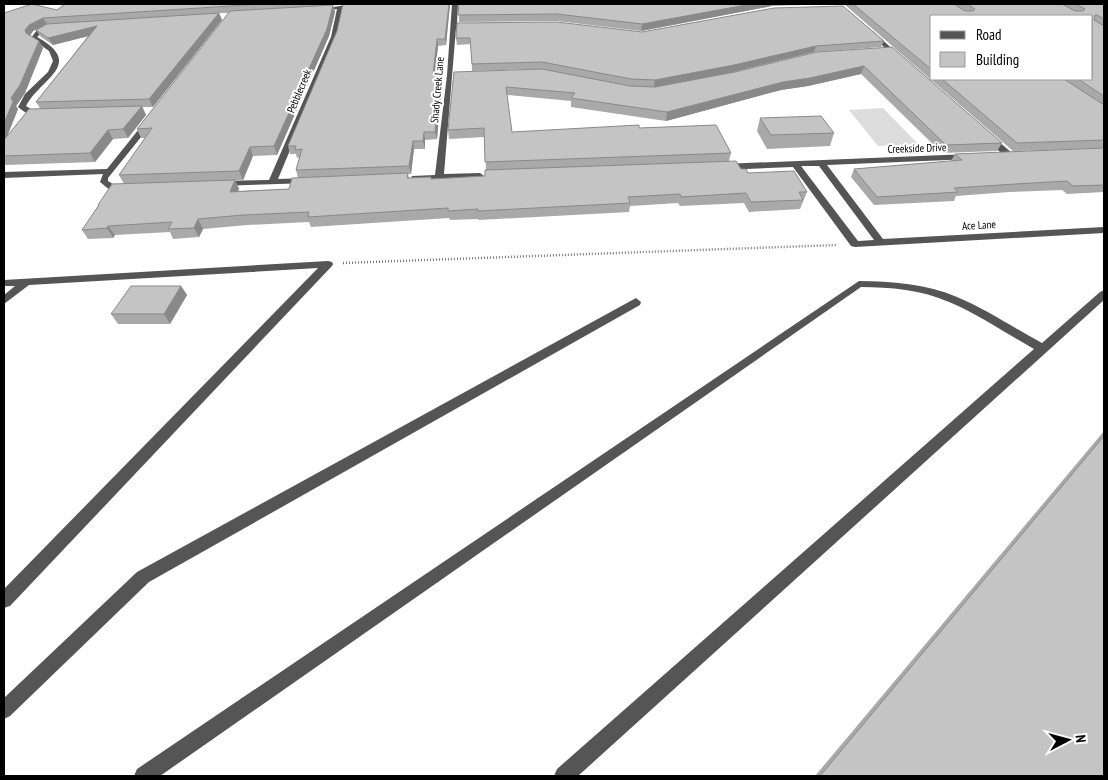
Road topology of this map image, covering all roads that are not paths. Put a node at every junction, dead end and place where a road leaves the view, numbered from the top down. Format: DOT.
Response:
graph roads {
  1 [pos="364,4"];
  2 [pos="455,4"];
  3 [pos="340,8"];
  4 [pos="309,11"];
  5 [pos="482,25"];
  6 [pos="57,26"];
  7 [pos="452,26"];
  8 [pos="866,28"];
  9 [pos="881,51"];
  10 [pos="891,51"];
  11 [pos="906,64"];
  12 [pos="450,75"];
  13 [pos="459,75"];
  14 [pos="158,111"];
  15 [pos="47,114"];
  16 [pos="980,129"];
  17 [pos="1019,155"];
  18 [pos="981,156"];
  19 [pos="1000,156"];
  20 [pos="1009,156"];
  21 [pos="821,163"];
  22 [pos="795,164"];
  23 [pos="716,167"];
  24 [pos="110,171"];
  25 [pos="4,175"];
  26 [pos="489,176"];
  27 [pos="410,178"];
  28 [pos="439,178"];
  29 [pos="321,180"];
  30 [pos="272,182"];
  31 [pos="212,184"];
  32 [pos="133,188"];
  33 [pos="1104,230"];
  34 [pos="881,243"];
  35 [pos="26,282"];
  36 [pos="4,283"];
  37 [pos="1104,294"];
  38 [pos="4,300"];
  39 [pos="636,302"];
  40 [pos="1043,349"];
  41 [pos="4,600"];
  42 [pos="4,710"];
  43 [pos="144,776"];
  44 [pos="564,776"];
  1 -- 3 [label="street"];
  2 -- 7 [label="street, Shady Creek Lane"];
  3 -- 4 [label="street"];
  3 -- 30 [label="street, Pebblecreek"];
  5 -- 7 [label="street"];
  6 -- 15 [label="street"];
  7 -- 12 [label="street, Shady Creek Lane"];
  8 -- 10 [label="street"];
  9 -- 10 [label="street"];
  10 -- 11 [label="street"];
  12 -- 13 [label="street"];
  12 -- 28 [label="street, Shady Creek Lane"];
  14 -- 24 [label="street"];
  16 -- 20 [label="street"];
  17 -- 20 [label="street"];
  18 -- 21 [label="street, Creekside Drive"];
  19 -- 20 [label="street"];
  21 -- 22 [label="street, Creekside Drive"];
  21 -- 34 [label="street"];
  22 -- 23 [label="street, Creekside Drive"];
  22 -- 34 [label="street, Ace Lane"];
  24 -- 25 [label="street"];
  24 -- 32 [label="street"];
  26 -- 28 [label="street"];
  27 -- 28 [label="street"];
  29 -- 30 [label="street"];
  30 -- 31 [label="street"];
  33 -- 34 [label="street, Ace Lane"];
  35 -- 36 [label="street"];
  35 -- 38 [label="street"];
  35 -- 41 [label="street"];
  37 -- 40 [label="street"];
  39 -- 42 [label="street"];
  40 -- 43 [label="street"];
  40 -- 44 [label="street"];
}
